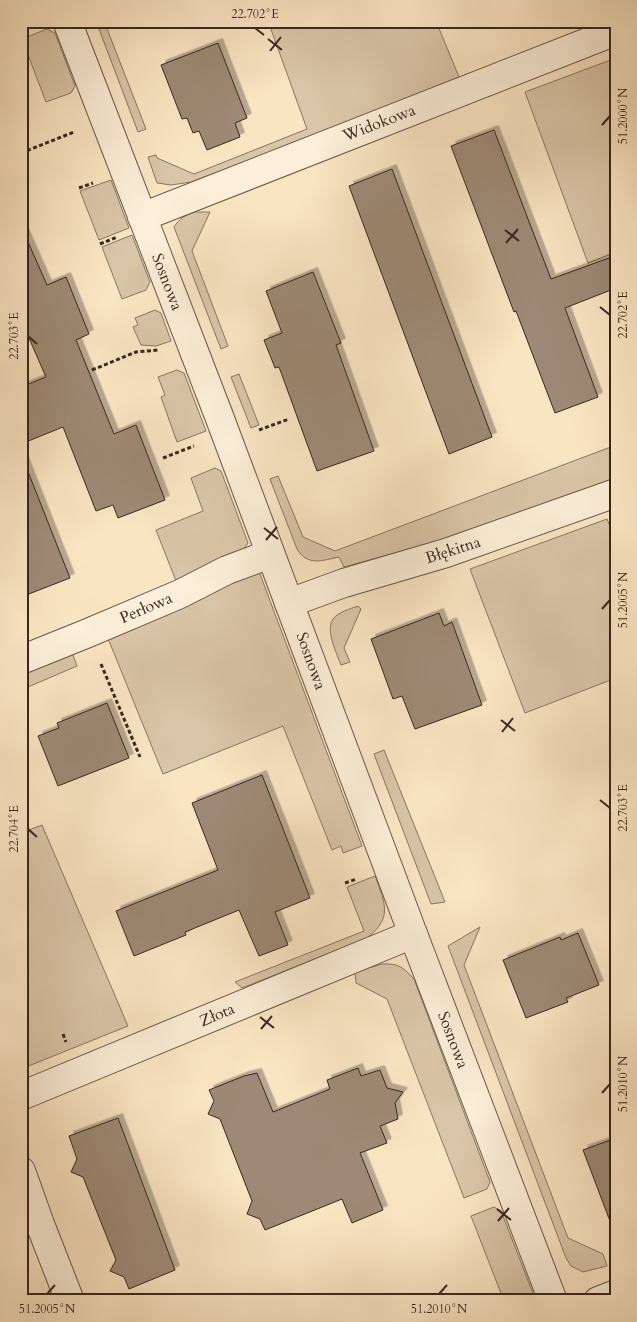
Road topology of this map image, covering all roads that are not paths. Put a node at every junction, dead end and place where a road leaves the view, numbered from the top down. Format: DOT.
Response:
graph roads {
  1 [pos="67,21"];
  2 [pos="616,31"];
  3 [pos="142,217"];
  4 [pos="616,493"];
  5 [pos="270,554"];
  6 [pos="289,603"];
  7 [pos="21,660"];
  8 [pos="413,934"];
  9 [pos="21,1096"];
  10 [pos="21,1171"];
  11 [pos="616,1294"];
  12 [pos="70,1301"];
  13 [pos="552,1301"];
  14 [pos="598,1301"];
  1 -- 3 [label="street, Sosnowa"];
  2 -- 3 [label="street, Widokowa"];
  3 -- 5 [label="street, Sosnowa"];
  4 -- 6 [label="street, Błękitna"];
  5 -- 6 [label="street, Sosnowa"];
  5 -- 7 [label="street, Perłowa"];
  6 -- 8 [label="street, Sosnowa"];
  8 -- 9 [label="street, Złota"];
  8 -- 13 [label="street, Sosnowa"];
  10 -- 12 [label="street"];
  11 -- 14 [label="street"];
}
